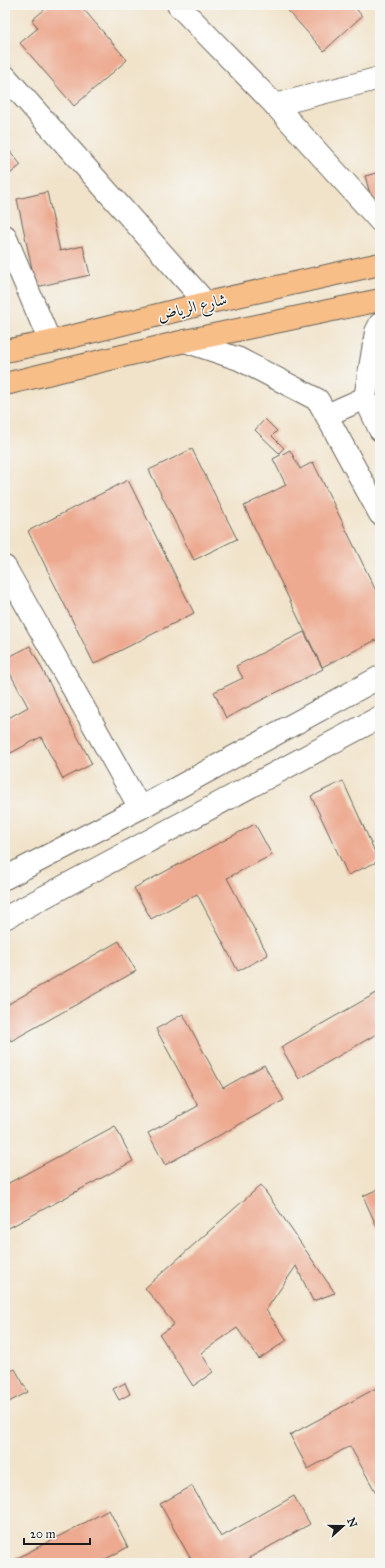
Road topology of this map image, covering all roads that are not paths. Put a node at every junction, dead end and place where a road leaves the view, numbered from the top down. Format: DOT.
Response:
graph roads {
  1 [pos="178,5"];
  2 [pos="5,76"];
  3 [pos="380,78"];
  4 [pos="275,105"];
  5 [pos="380,221"];
  6 [pos="5,236"];
  7 [pos="380,264"];
  8 [pos="380,300"];
  9 [pos="206,303"];
  10 [pos="380,324"];
  11 [pos="185,341"];
  12 [pos="50,342"];
  13 [pos="5,351"];
  14 [pos="5,384"];
  15 [pos="365,398"];
  16 [pos="327,415"];
  17 [pos="380,430"];
  18 [pos="380,514"];
  19 [pos="5,567"];
  20 [pos="380,677"];
  21 [pos="380,717"];
  22 [pos="140,808"];
  23 [pos="5,878"];
  24 [pos="5,918"];
  1 -- 4 [label="street"];
  2 -- 9 [label="street"];
  3 -- 4 [label="street"];
  4 -- 5 [label="street"];
  6 -- 12 [label="street"];
  7 -- 9 [label="main road, شارع الرياض"];
  8 -- 11 [label="main road, شارع الرياض"];
  9 -- 12 [label="main road, شارع الرياض"];
  10 -- 15 [label="street"];
  11 -- 14 [label="main road, شارع الرياض"];
  11 -- 16 [label="street"];
  12 -- 13 [label="main road, شارع الرياض"];
  15 -- 16 [label="street"];
  15 -- 17 [label="street"];
  16 -- 18 [label="street"];
  19 -- 22 [label="street"];
  20 -- 22 [label="street"];
  21 -- 24 [label="street"];
  22 -- 23 [label="street"];
}
